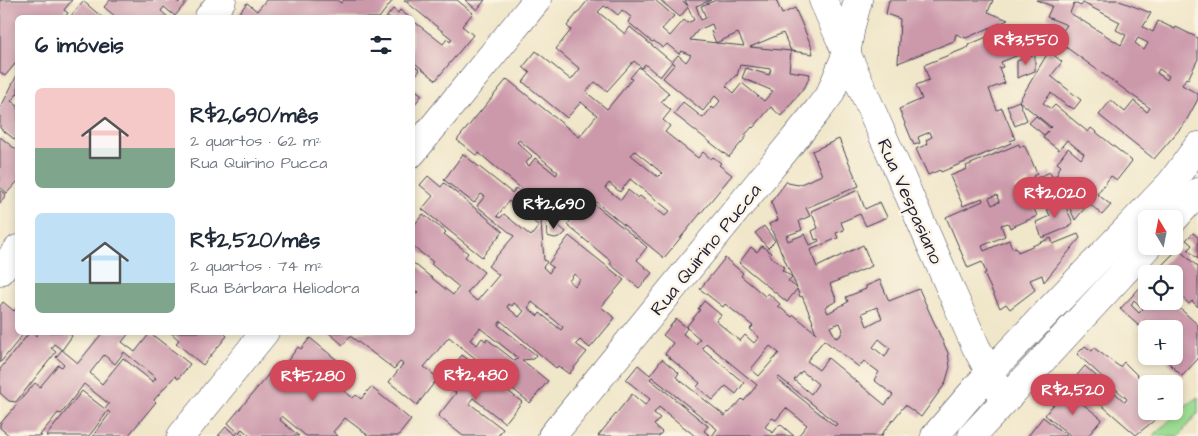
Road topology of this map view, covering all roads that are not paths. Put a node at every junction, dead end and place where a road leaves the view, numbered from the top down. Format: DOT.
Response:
graph roads {
  1 [pos="222,0"];
  2 [pos="537,0"];
  3 [pos="823,0"];
  4 [pos="858,0"];
  5 [pos="210,15"];
  6 [pos="846,55"];
  7 [pos="1198,146"];
  8 [pos="415,149"];
  9 [pos="1198,192"];
  10 [pos="1182,210"];
  11 [pos="15,253"];
  12 [pos="1140,255"];
  13 [pos="0,270"];
  14 [pos="264,335"];
  15 [pos="989,372"];
  16 [pos="1005,400"];
  17 [pos="181,436"];
  18 [pos="552,436"];
  19 [pos="935,436"];
  20 [pos="972,436"];
  1 -- 5 [label="street"];
  2 -- 8 [label="street"];
  3 -- 6 [label="street, Rua Vespasiano"];
  4 -- 6 [label="street, Rua Quirino Pucca"];
  6 -- 15 [label="street, Rua Vespasiano"];
  6 -- 18 [label="street, Rua Quirino Pucca"];
  7 -- 15 [label="street"];
  9 -- 10 [label="street"];
  11 -- 13 [label="street"];
  12 -- 16 [label="street"];
  14 -- 17 [label="street"];
  15 -- 16 [label="street, Rua Vespasiano"];
  15 -- 19 [label="street"];
  16 -- 20 [label="street"];
}
